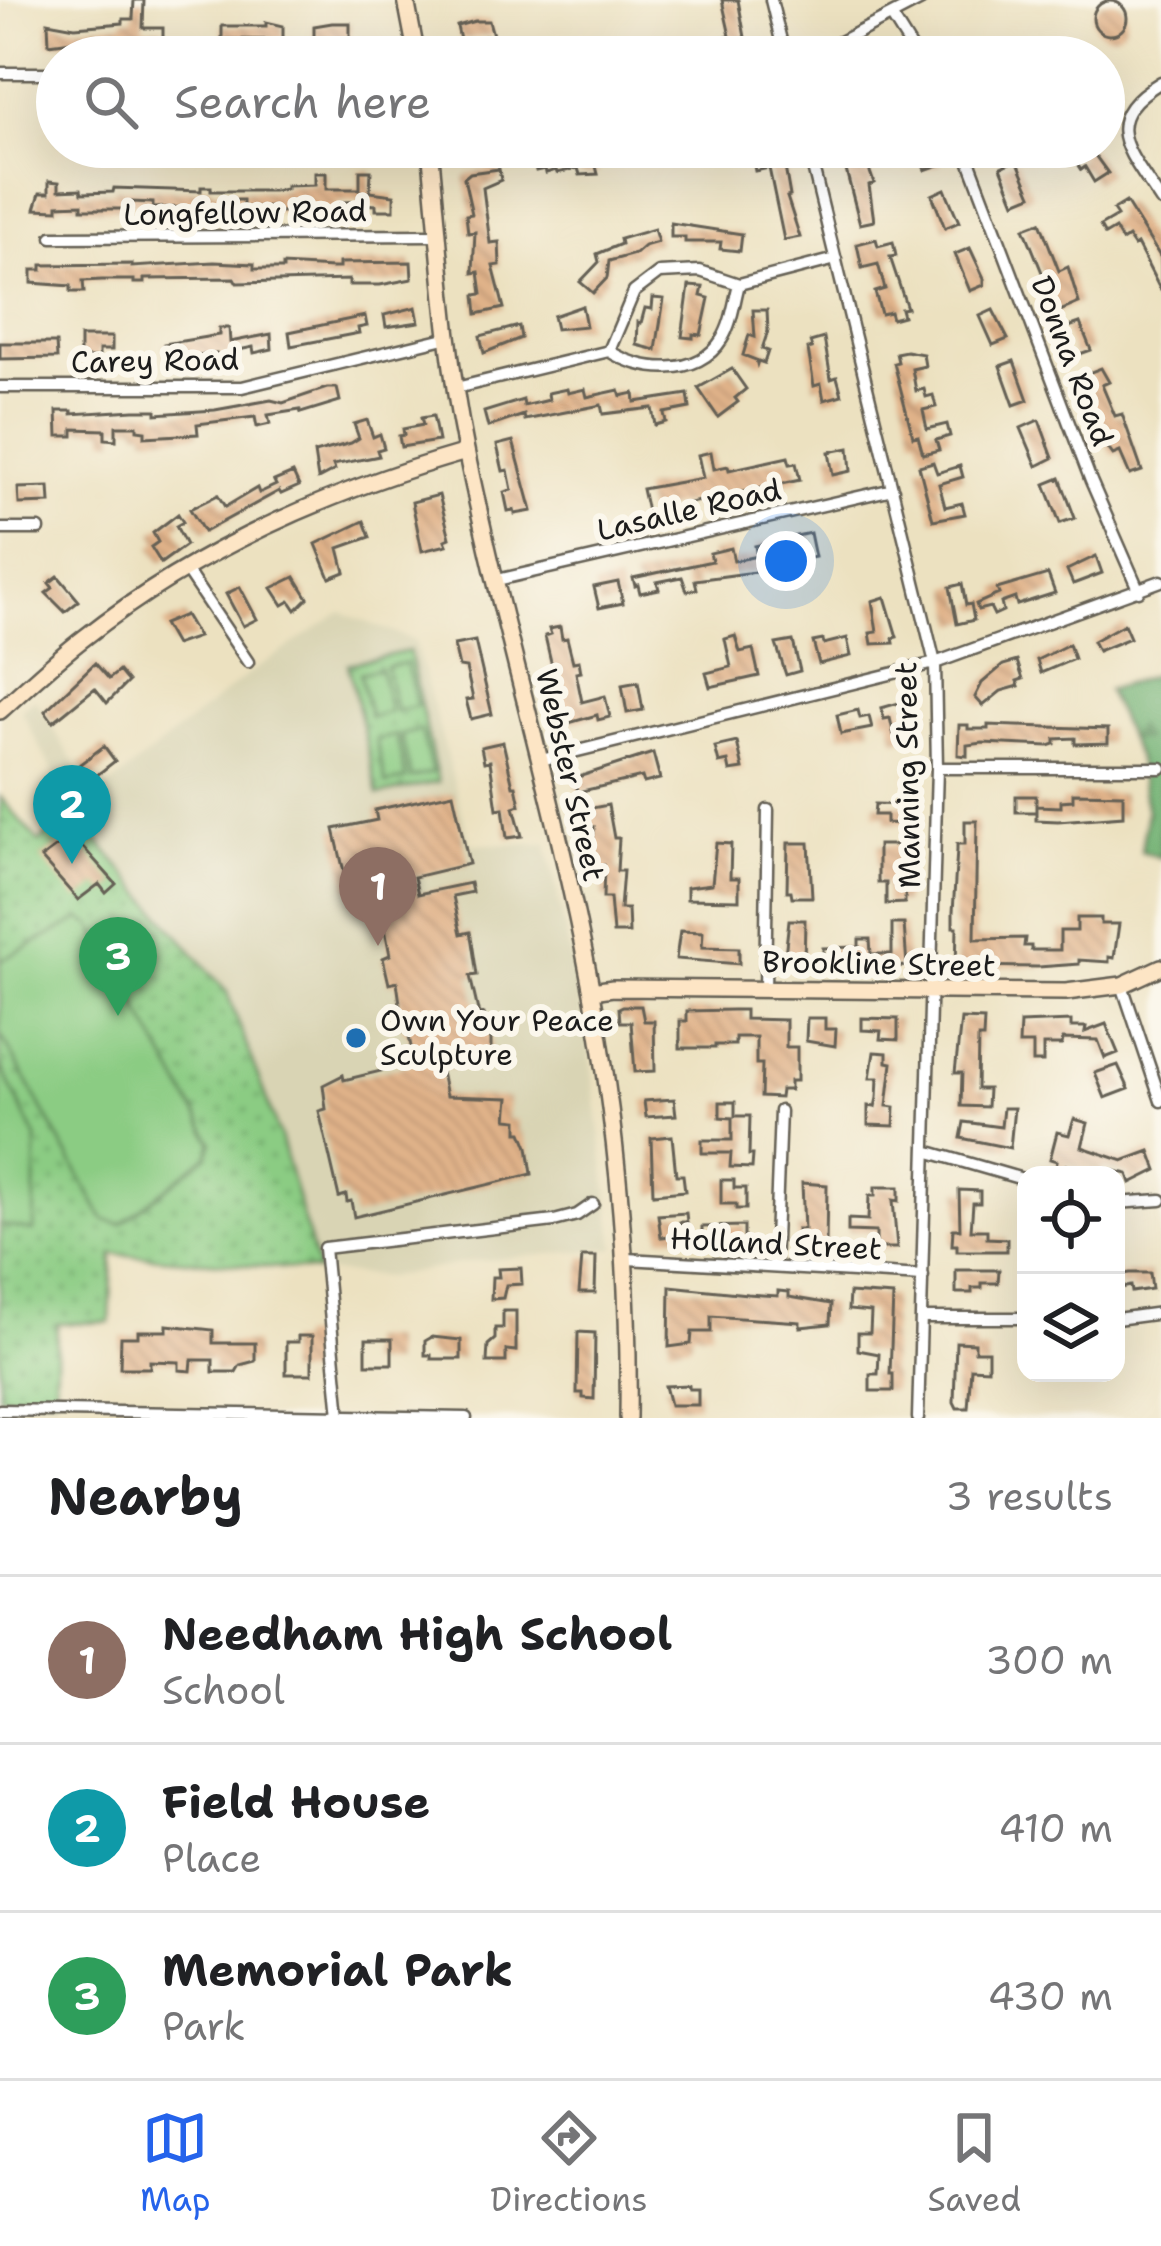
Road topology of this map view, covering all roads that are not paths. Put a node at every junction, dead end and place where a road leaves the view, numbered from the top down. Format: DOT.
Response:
graph roads {
  1 [pos="771,0"];
  2 [pos="921,0"];
  3 [pos="409,1"];
  4 [pos="892,17"];
  5 [pos="414,36"];
  6 [pos="780,36"];
  7 [pos="854,36"];
  8 [pos="904,36"];
  9 [pos="0,73"];
  10 [pos="36,73"];
  11 [pos="1161,82"];
  12 [pos="1125,112"];
  13 [pos="1125,136"];
  14 [pos="432,168"];
  15 [pos="813,168"];
  16 [pos="972,168"];
  17 [pos="1161,201"];
  18 [pos="438,235"];
  19 [pos="52,237"];
  20 [pos="836,259"];
  21 [pos="739,284"];
  22 [pos="449,338"];
  23 [pos="609,351"];
  24 [pos="0,387"];
  25 [pos="456,388"];
  26 [pos="466,452"];
  27 [pos="893,489"];
  28 [pos="0,529"];
  29 [pos="39,529"];
  30 [pos="186,570"];
  31 [pos="497,580"];
  32 [pos="1161,581"];
  33 [pos="1138,591"];
  34 [pos="248,662"];
  35 [pos="935,663"];
  36 [pos="0,711"];
  37 [pos="541,760"];
  38 [pos="937,768"];
  39 [pos="1161,768"];
  40 [pos="768,810"];
  41 [pos="1161,967"];
  42 [pos="1122,985"];
  43 [pos="765,989"];
  44 [pos="592,992"];
  45 [pos="931,992"];
  46 [pos="1161,1101"];
  47 [pos="780,1111"];
  48 [pos="926,1151"];
  49 [pos="1017,1177"];
  50 [pos="1161,1200"];
  51 [pos="1125,1202"];
  52 [pos="593,1204"];
  53 [pos="627,1259"];
  54 [pos="774,1267"];
  55 [pos="922,1276"];
  56 [pos="1161,1313"];
  57 [pos="1125,1317"];
  58 [pos="921,1318"];
  59 [pos="1017,1318"];
  60 [pos="0,1410"];
  61 [pos="162,1415"];
  62 [pos="340,1416"];
  63 [pos="386,1417"];
  64 [pos="466,1418"];
  65 [pos="628,1418"];
  66 [pos="918,1418"];
  1 -- 6 [label="street"];
  2 -- 4 [label="street"];
  3 -- 5 [label="street"];
  4 -- 7 [label="street"];
  4 -- 8 [label="street"];
  9 -- 10 [label="street"];
  11 -- 12 [label="street"];
  13 -- 17 [label="street"];
  14 -- 18 [label="street, Webster Street"];
  15 -- 20 [label="street, Manning Street"];
  16 -- 33 [label="street, Donna Road"];
  18 -- 19 [label="street, Longfellow Road"];
  18 -- 22 [label="street, Webster Street"];
  20 -- 21 [label="street"];
  20 -- 27 [label="street, Manning Street"];
  21 -- 23 [label="street"];
  21 -- 23 [label="street"];
  22 -- 24 [label="street, Carey Road"];
  22 -- 25 [label="street, Webster Street"];
  23 -- 25 [label="street"];
  25 -- 26 [label="street, Webster Street"];
  26 -- 30 [label="street"];
  26 -- 31 [label="street, Webster Street"];
  27 -- 31 [label="street, Lasalle Road"];
  27 -- 35 [label="street, Manning Street"];
  28 -- 29 [label="street"];
  30 -- 34 [label="street"];
  30 -- 36 [label="street"];
  31 -- 37 [label="street, Webster Street"];
  32 -- 33 [label="street"];
  33 -- 35 [label="street"];
  35 -- 37 [label="street"];
  35 -- 38 [label="street, Manning Street"];
  37 -- 44 [label="street, Webster Street"];
  38 -- 39 [label="street"];
  38 -- 45 [label="street, Manning Street"];
  40 -- 43 [label="street"];
  41 -- 42 [label="street, Brookline Street"];
  42 -- 45 [label="street, Brookline Street"];
  42 -- 46 [label="street"];
  43 -- 44 [label="street, Brookline Street"];
  43 -- 45 [label="street, Brookline Street"];
  44 -- 53 [label="street, Webster Street"];
  45 -- 48 [label="street, Manning Street"];
  47 -- 54 [label="street"];
  48 -- 49 [label="street"];
  48 -- 55 [label="street, Manning Street"];
  50 -- 51 [label="street"];
  52 -- 62 [label="street"];
  53 -- 54 [label="street, Holland Street"];
  53 -- 65 [label="street, Webster Street"];
  54 -- 55 [label="street, Holland Street"];
  55 -- 58 [label="street, Manning Street"];
  56 -- 57 [label="street"];
  58 -- 59 [label="street"];
  58 -- 66 [label="street, Manning Street"];
  60 -- 61 [label="street"];
  61 -- 62 [label="street"];
  62 -- 63 [label="street"];
  63 -- 64 [label="street"];
}
